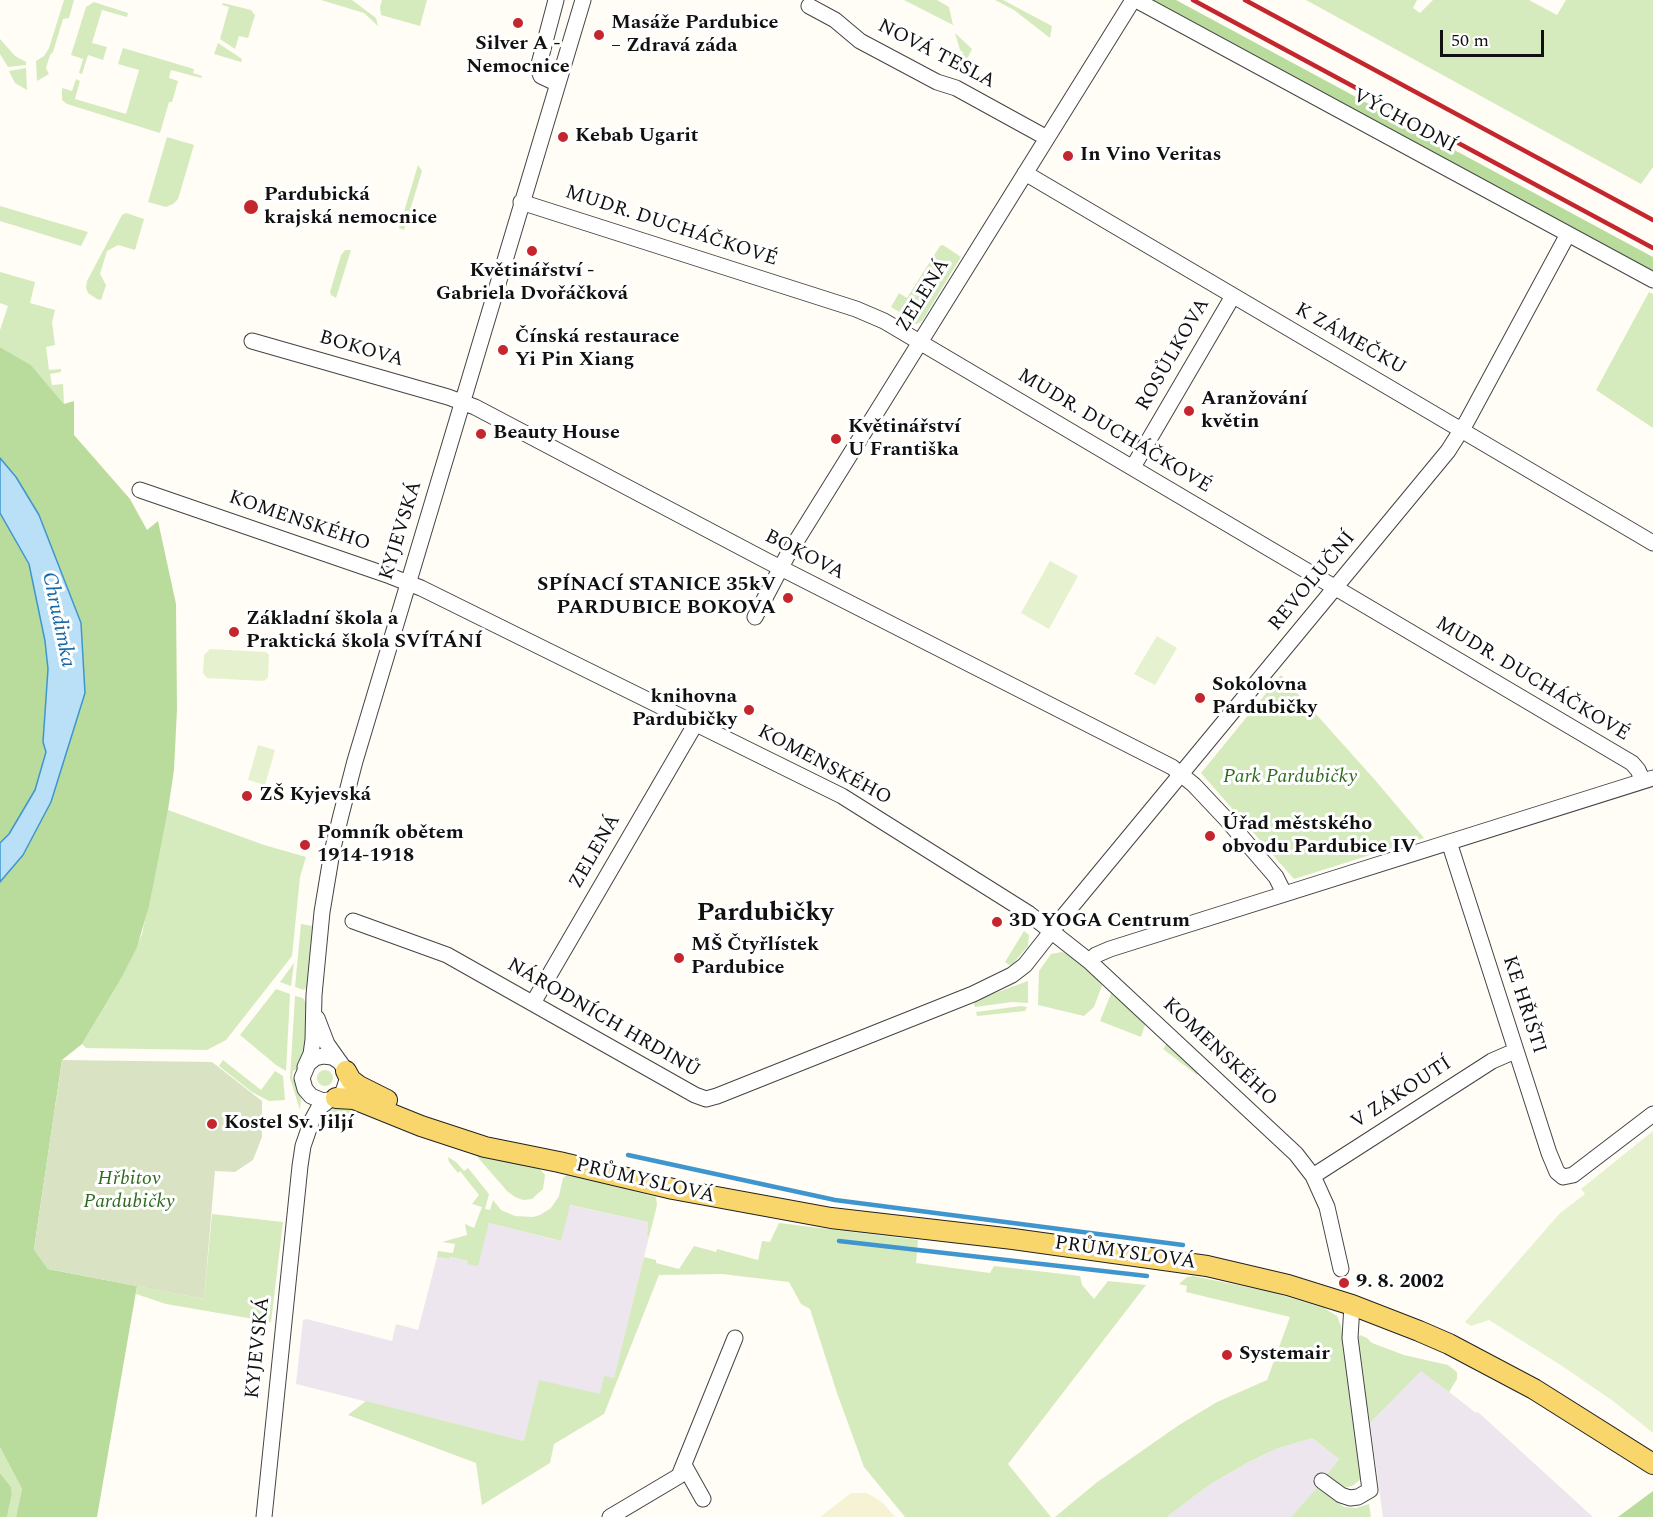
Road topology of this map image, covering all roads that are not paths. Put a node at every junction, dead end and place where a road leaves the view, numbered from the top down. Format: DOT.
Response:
graph roads {
  1 [pos="556,0"];
  2 [pos="583,0"];
  3 [pos="1134,0"];
  4 [pos="809,6"];
  5 [pos="546,39"];
  6 [pos="570,46"];
  7 [pos="558,84"];
  8 [pos="1047,138"];
  9 [pos="1025,173"];
  10 [pos="521,202"];
  11 [pos="1568,234"];
  12 [pos="1653,280"];
  13 [pos="1233,296"];
  14 [pos="252,341"];
  15 [pos="921,342"];
  16 [pos="462,402"];
  17 [pos="1462,430"];
  18 [pos="1132,467"];
  19 [pos="140,490"];
  20 [pos="1653,543"];
  21 [pos="782,568"];
  22 [pos="408,583"];
  23 [pos="1336,588"];
  24 [pos="755,617"];
  25 [pos="696,723"];
  26 [pos="1182,774"];
  27 [pos="1648,780"];
  28 [pos="1449,842"];
  29 [pos="1284,893"];
  30 [pos="353,921"];
  31 [pos="1052,930"];
  32 [pos="1089,961"];
  33 [pos="314,995"];
  34 [pos="533,1003"];
  35 [pos="1515,1051"];
  36 [pos="343,1067"];
  37 [pos="305,1068"];
  38 [pos="303,1085"];
  39 [pos="332,1099"];
  40 [pos="1653,1114"];
  41 [pos="558,1162"];
  42 [pos="1313,1176"];
  43 [pos="297,1183"];
  44 [pos="1341,1269"];
  45 [pos="1352,1305"];
  46 [pos="735,1338"];
  47 [pos="1653,1464"];
  48 [pos="684,1465"];
  49 [pos="1322,1481"];
  50 [pos="703,1499"];
  51 [pos="264,1517"];
  52 [pos="610,1517"];
  1 -- 5 [label="street"];
  2 -- 6 [label="street, KYJEVSKÁ"];
  3 -- 8 [label="street, ZELENÁ"];
  3 -- 11 [label="street, VÝCHODNÍ"];
  4 -- 8 [label="street, NOVÁ TESLA"];
  5 -- 6 [label="street"];
  5 -- 7 [label="street"];
  6 -- 7 [label="street, KYJEVSKÁ"];
  7 -- 10 [label="street, KYJEVSKÁ"];
  8 -- 9 [label="street, ZELENÁ"];
  9 -- 13 [label="street, K ZÁMEČKU"];
  9 -- 15 [label="street, ZELENÁ"];
  10 -- 15 [label="street, MUDR. DUCHÁČKOVÉ"];
  10 -- 16 [label="street, KYJEVSKÁ"];
  11 -- 12 [label="street, VÝCHODNÍ"];
  11 -- 17 [label="street, REVOLUČNÍ"];
  13 -- 17 [label="street, K ZÁMEČKU"];
  13 -- 18 [label="street, ROSŮLKOVA"];
  14 -- 16 [label="street, BOKOVA"];
  15 -- 18 [label="street, MUDR. DUCHÁČKOVÉ"];
  15 -- 21 [label="street, ZELENÁ"];
  16 -- 21 [label="street, BOKOVA"];
  16 -- 22 [label="street, KYJEVSKÁ"];
  17 -- 20 [label="street, K ZÁMEČKU"];
  17 -- 23 [label="street, REVOLUČNÍ"];
  18 -- 23 [label="street, MUDR. DUCHÁČKOVÉ"];
  19 -- 22 [label="street, KOMENSKÉHO"];
  21 -- 24 [label="street, ZELENÁ"];
  21 -- 26 [label="street, BOKOVA"];
  22 -- 25 [label="street, KOMENSKÉHO"];
  22 -- 33 [label="street, KYJEVSKÁ"];
  23 -- 26 [label="street, REVOLUČNÍ"];
  23 -- 27 [label="street, MUDR. DUCHÁČKOVÉ"];
  25 -- 31 [label="street, KOMENSKÉHO"];
  25 -- 34 [label="street, ZELENÁ"];
  26 -- 29 [label="street, BOKOVA"];
  26 -- 31 [label="street, REVOLUČNÍ"];
  27 -- 28 [label="street"];
  28 -- 29 [label="street"];
  28 -- 35 [label="street, KE HŘIŠTI"];
  29 -- 32 [label="street"];
  30 -- 34 [label="street, NÁRODNÍCH HRDINŮ"];
  31 -- 32 [label="street, KOMENSKÉHO"];
  31 -- 34 [label="street, NÁRODNÍCH HRDINŮ"];
  32 -- 42 [label="street, KOMENSKÉHO"];
  33 -- 36 [label="street, KYJEVSKÁ"];
  33 -- 37 [label="street, KYJEVSKÁ"];
  35 -- 40 [label="street, KE HŘIŠTI"];
  35 -- 42 [label="street, V ZÁKOUTÍ"];
  36 -- 37 [label="street"];
  36 -- 39 [label="street"];
  36 -- 41 [label="main road, PRŮMYSLOVÁ"];
  37 -- 38 [label="street"];
  38 -- 39 [label="street"];
  38 -- 43 [label="street, KYJEVSKÁ"];
  39 -- 41 [label="main road, PRŮMYSLOVÁ"];
  39 -- 43 [label="street, KYJEVSKÁ"];
  41 -- 45 [label="main road, PRŮMYSLOVÁ"];
  42 -- 44 [label="street, KOMENSKÉHO"];
  43 -- 51 [label="street, KYJEVSKÁ"];
  45 -- 47 [label="main road, PRŮMYSLOVÁ"];
  45 -- 49 [label="street"];
  46 -- 48 [label="street"];
  48 -- 50 [label="street"];
  48 -- 52 [label="street"];
}
